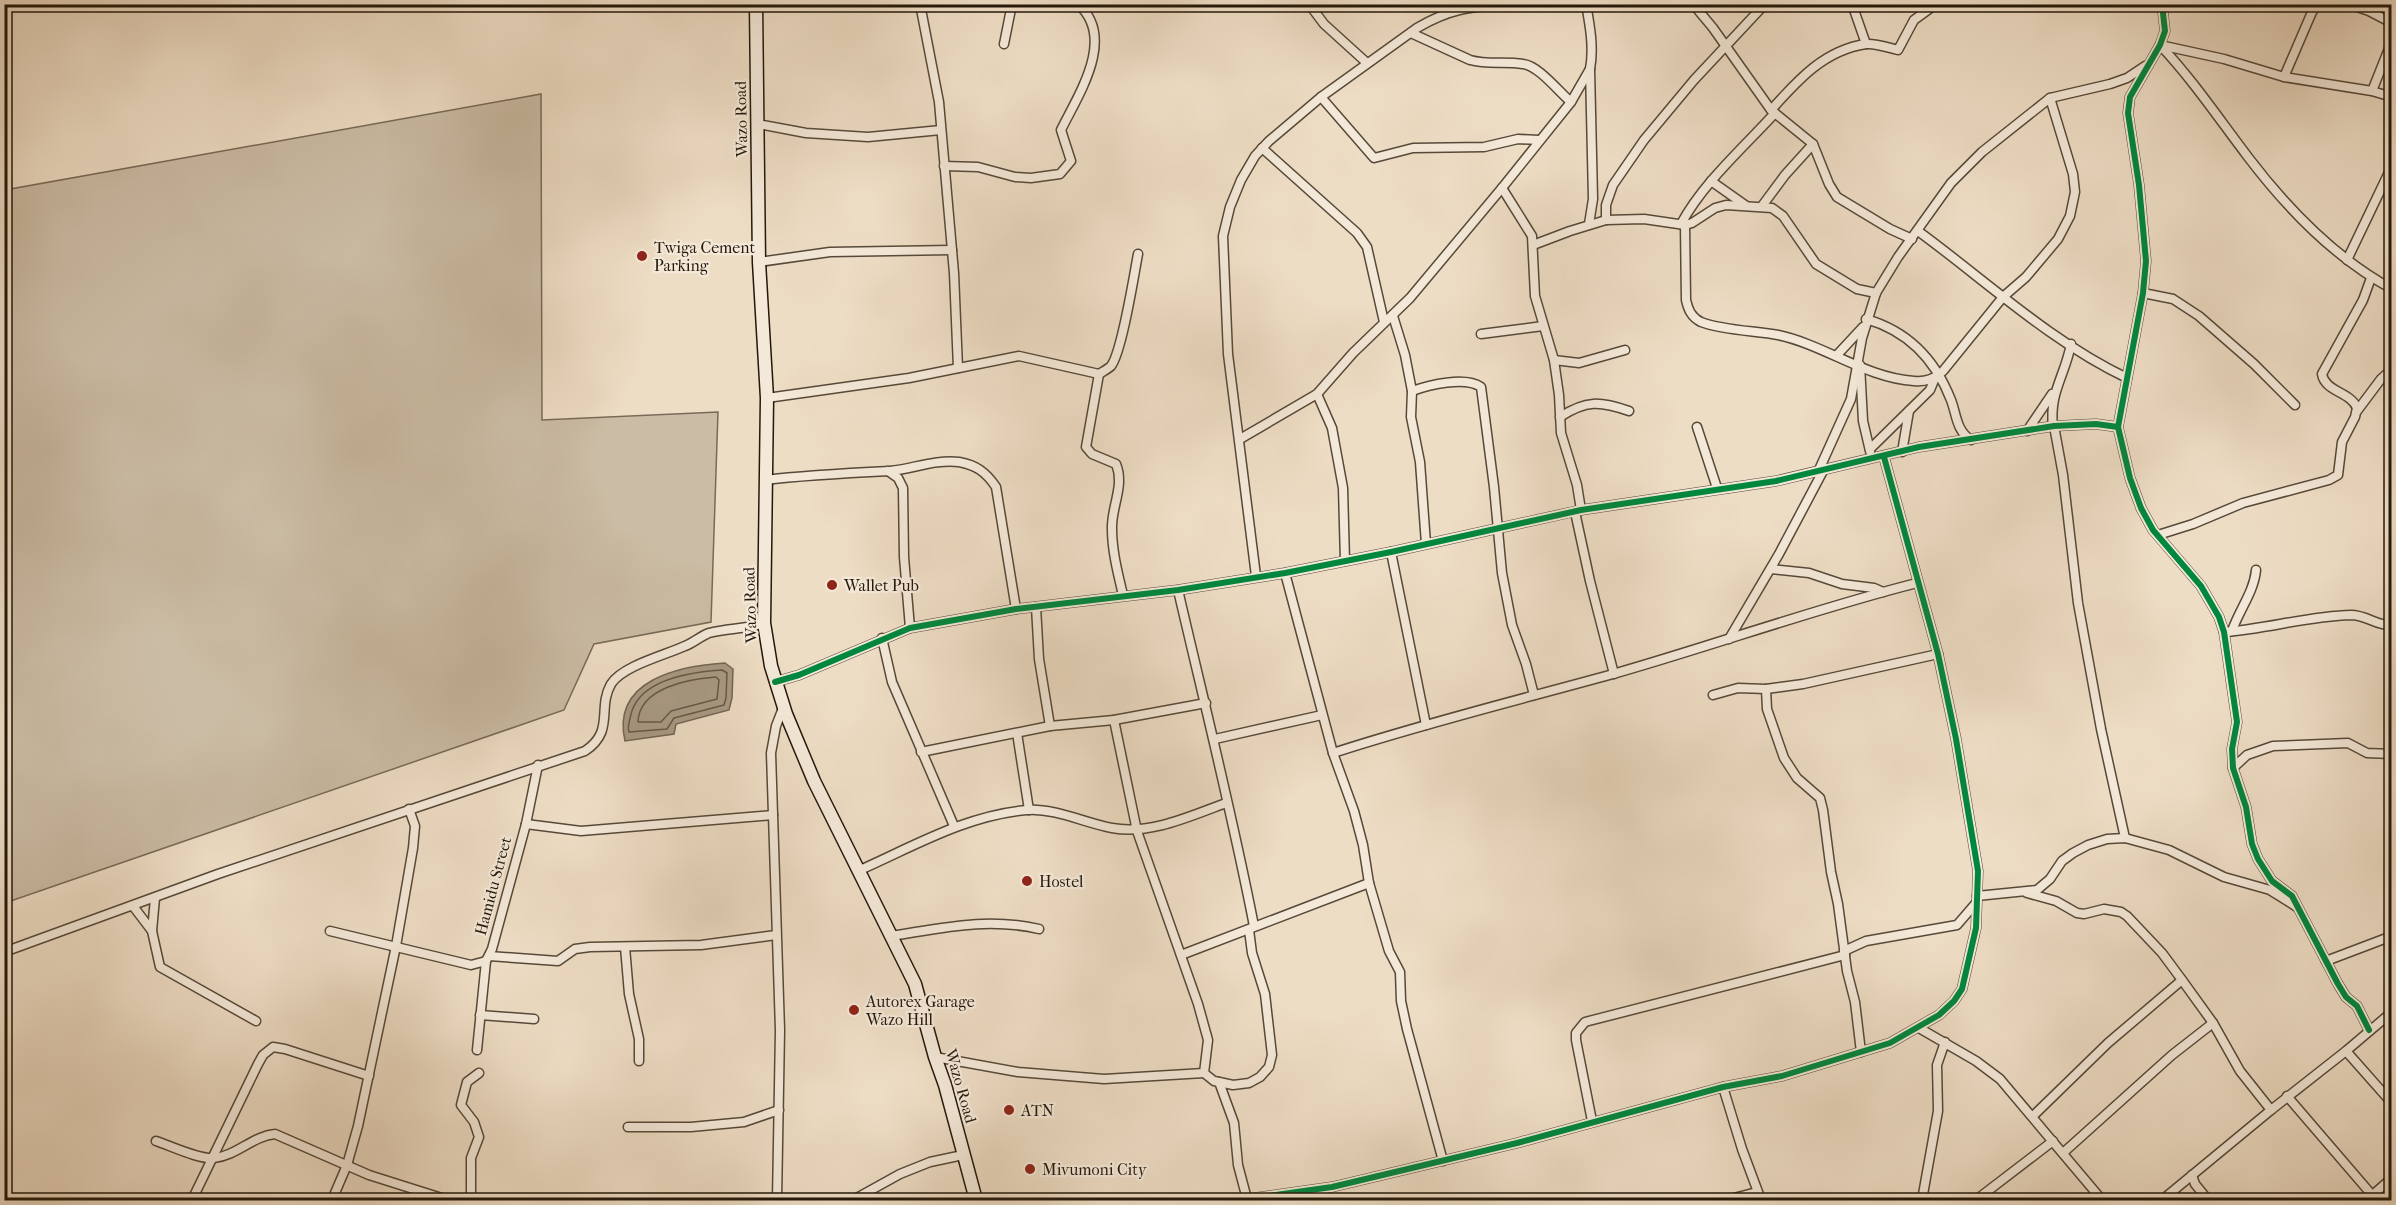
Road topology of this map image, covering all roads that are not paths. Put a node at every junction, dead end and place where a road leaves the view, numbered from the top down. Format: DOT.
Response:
graph roads {
  1 [pos="756,4"];
  2 [pos="920,4"];
  3 [pos="1011,4"];
  4 [pos="1078,4"];
  5 [pos="1310,4"];
  6 [pos="1509,4"];
  7 [pos="1586,4"];
  8 [pos="1694,4"];
  9 [pos="1707,4"];
  10 [pos="1765,4"];
  11 [pos="1852,4"];
  12 [pos="1936,4"];
  13 [pos="2162,4"];
  14 [pos="2318,4"];
  15 [pos="2348,4"];
  16 [pos="1460,6"];
  17 [pos="1702,14"];
  18 [pos="2391,22"];
  19 [pos="1411,33"];
  20 [pos="2391,41"];
  21 [pos="1004,44"];
  22 [pos="1866,44"];
  23 [pos="2160,45"];
  24 [pos="1725,47"];
  25 [pos="1367,63"];
  26 [pos="2147,65"];
  27 [pos="1590,69"];
  28 [pos="2284,77"];
  29 [pos="2372,92"];
  30 [pos="1321,97"];
  31 [pos="2391,97"];
  32 [pos="2050,98"];
  33 [pos="1571,102"];
  34 [pos="1773,112"];
  35 [pos="758,124"];
  36 [pos="941,130"];
  37 [pos="1539,140"];
  38 [pos="1813,144"];
  39 [pos="1262,148"];
  40 [pos="944,166"];
  41 [pos="2391,166"];
  42 [pos="1711,181"];
  43 [pos="1502,189"];
  44 [pos="1745,205"];
  45 [pos="1761,207"];
  46 [pos="1606,220"];
  47 [pos="1589,225"];
  48 [pos="1683,225"];
  49 [pos="1918,231"];
  50 [pos="1912,239"];
  51 [pos="1533,245"];
  52 [pos="952,250"];
  53 [pos="1138,254"];
  54 [pos="2347,260"];
  55 [pos="759,262"];
  56 [pos="2371,278"];
  57 [pos="2391,289"];
  58 [pos="1876,293"];
  59 [pos="2143,294"];
  60 [pos="2003,297"];
  61 [pos="1393,316"];
  62 [pos="1384,322"];
  63 [pos="1866,322"];
  64 [pos="1543,326"];
  65 [pos="1482,334"];
  66 [pos="2070,344"];
  67 [pos="1624,350"];
  68 [pos="1837,355"];
  69 [pos="1554,360"];
  70 [pos="1859,365"];
  71 [pos="958,368"];
  72 [pos="2391,369"];
  73 [pos="1099,374"];
  74 [pos="1937,376"];
  75 [pos="2127,378"];
  76 [pos="2055,390"];
  77 [pos="1412,392"];
  78 [pos="1317,394"];
  79 [pos="767,398"];
  80 [pos="2295,405"];
  81 [pos="1629,411"];
  82 [pos="1910,411"];
  83 [pos="2357,411"];
  84 [pos="1560,417"];
  85 [pos="1696,427"];
  86 [pos="2053,427"];
  87 [pos="2118,427"];
  88 [pos="2027,431"];
  89 [pos="1240,439"];
  90 [pos="1971,440"];
  91 [pos="1870,449"];
  92 [pos="1902,452"];
  93 [pos="1884,457"];
  94 [pos="1873,459"];
  95 [pos="888,471"];
  96 [pos="1821,471"];
  97 [pos="765,480"];
  98 [pos="1717,488"];
  99 [pos="1578,511"];
  100 [pos="1496,529"];
  101 [pos="2158,535"];
  102 [pos="1426,544"];
  103 [pos="1391,552"];
  104 [pos="1345,561"];
  105 [pos="1771,569"];
  106 [pos="2256,570"];
  107 [pos="1285,573"];
  108 [pos="1256,576"];
  109 [pos="1917,583"];
  110 [pos="1178,590"];
  111 [pos="1882,592"];
  112 [pos="1123,595"];
  113 [pos="1036,607"];
  114 [pos="1016,609"];
  115 [pos="764,623"];
  116 [pos="2391,625"];
  117 [pos="910,628"];
  118 [pos="2228,632"];
  119 [pos="882,638"];
  120 [pos="1729,640"];
  121 [pos="1938,654"];
  122 [pos="1614,674"];
  123 [pos="775,682"];
  124 [pos="1766,689"];
  125 [pos="1534,695"];
  126 [pos="1713,695"];
  127 [pos="1206,703"];
  128 [pos="783,708"];
  129 [pos="1322,715"];
  130 [pos="1114,720"];
  131 [pos="1426,725"];
  132 [pos="1050,726"];
  133 [pos="1017,733"];
  134 [pos="1215,739"];
  135 [pos="921,752"];
  136 [pos="1333,753"];
  137 [pos="2391,754"];
  138 [pos="538,765"];
  139 [pos="2233,768"];
  140 [pos="1226,803"];
  141 [pos="409,809"];
  142 [pos="1029,810"];
  143 [pos="773,815"];
  144 [pos="526,824"];
  145 [pos="954,826"];
  146 [pos="1137,831"];
  147 [pos="2125,838"];
  148 [pos="860,870"];
  149 [pos="1369,883"];
  150 [pos="2024,891"];
  151 [pos="155,898"];
  152 [pos="1977,900"];
  153 [pos="133,906"];
  154 [pos="2297,907"];
  155 [pos="1039,928"];
  156 [pos="1251,928"];
  157 [pos="152,931"];
  158 [pos="330,931"];
  159 [pos="776,935"];
  160 [pos="891,936"];
  161 [pos="2391,936"];
  162 [pos="396,946"];
  163 [pos="626,947"];
  164 [pos="4,951"];
  165 [pos="1844,953"];
  166 [pos="1181,955"];
  167 [pos="488,958"];
  168 [pos="2326,961"];
  169 [pos="2182,980"];
  170 [pos="2391,1012"];
  171 [pos="480,1015"];
  172 [pos="534,1019"];
  173 [pos="256,1021"];
  174 [pos="2212,1023"];
  175 [pos="1919,1028"];
  176 [pos="2369,1030"];
  177 [pos="1945,1042"];
  178 [pos="477,1050"];
  179 [pos="1862,1052"];
  180 [pos="2346,1052"];
  181 [pos="934,1057"];
  182 [pos="639,1061"];
  183 [pos="479,1073"];
  184 [pos="1204,1073"];
  185 [pos="369,1076"];
  186 [pos="1219,1082"];
  187 [pos="1723,1087"];
  188 [pos="2287,1096"];
  189 [pos="2391,1103"];
  190 [pos="779,1110"];
  191 [pos="2271,1110"];
  192 [pos="2033,1116"];
  193 [pos="1592,1121"];
  194 [pos="628,1127"];
  195 [pos="156,1140"];
  196 [pos="2053,1141"];
  197 [pos="2063,1153"];
  198 [pos="963,1155"];
  199 [pos="211,1158"];
  200 [pos="1443,1161"];
  201 [pos="347,1165"];
  202 [pos="2192,1175"];
  203 [pos="2391,1181"];
  204 [pos="2195,1184"];
  205 [pos="1759,1196"];
  206 [pos="2370,1198"];
  207 [pos="192,1200"];
  208 [pos="332,1200"];
  209 [pos="448,1200"];
  210 [pos="471,1200"];
  211 [pos="777,1200"];
  212 [pos="853,1200"];
  213 [pos="976,1200"];
  214 [pos="1243,1200"];
  215 [pos="1726,1200"];
  216 [pos="1922,1200"];
  217 [pos="1976,1200"];
  218 [pos="2102,1200"];
  219 [pos="2162,1200"];
  220 [pos="2198,1200"];
  221 [pos="2208,1200"];
  1 -- 35 [label="main road, Wazo Road"];
  2 -- 36 [label="street"];
  3 -- 21 [label="street"];
  4 -- 40 [label="street"];
  5 -- 25 [label="street"];
  6 -- 16 [label="street"];
  7 -- 27 [label="street"];
  8 -- 17 [label="street"];
  9 -- 17 [label="street"];
  10 -- 24 [label="street"];
  11 -- 22 [label="street"];
  12 -- 22 [label="street"];
  13 -- 23 [label="street"];
  14 -- 28 [label="street"];
  15 -- 18 [label="street"];
  16 -- 19 [label="street"];
  17 -- 24 [label="street"];
  19 -- 25 [label="street"];
  19 -- 33 [label="street"];
  20 -- 29 [label="street"];
  22 -- 34 [label="street"];
  23 -- 26 [label="street"];
  23 -- 28 [label="street"];
  23 -- 54 [label="street"];
  24 -- 34 [label="street"];
  24 -- 46 [label="street"];
  25 -- 30 [label="street"];
  26 -- 32 [label="street"];
  26 -- 59 [label="street"];
  27 -- 33 [label="street"];
  27 -- 47 [label="street"];
  28 -- 29 [label="street"];
  29 -- 31 [label="street"];
  30 -- 37 [label="street"];
  30 -- 39 [label="street"];
  32 -- 49 [label="street"];
  32 -- 60 [label="street"];
  33 -- 37 [label="street"];
  34 -- 38 [label="street"];
  34 -- 42 [label="street"];
  35 -- 36 [label="street"];
  35 -- 55 [label="main road, Wazo Road"];
  36 -- 40 [label="street"];
  37 -- 43 [label="street"];
  38 -- 45 [label="street"];
  38 -- 50 [label="street"];
  39 -- 62 [label="street"];
  39 -- 89 [label="street"];
  40 -- 52 [label="street"];
  41 -- 54 [label="street"];
  42 -- 44 [label="street"];
  42 -- 48 [label="street"];
  43 -- 51 [label="street"];
  43 -- 61 [label="street"];
  44 -- 45 [label="street"];
  44 -- 48 [label="street"];
  45 -- 58 [label="street"];
  46 -- 47 [label="street"];
  46 -- 48 [label="street"];
  47 -- 51 [label="street"];
  48 -- 68 [label="street"];
  49 -- 50 [label="street"];
  49 -- 60 [label="street"];
  50 -- 58 [label="street"];
  51 -- 64 [label="street"];
  52 -- 55 [label="street"];
  52 -- 71 [label="street"];
  53 -- 73 [label="street"];
  54 -- 56 [label="street"];
  55 -- 79 [label="main road, Wazo Road"];
  56 -- 57 [label="street"];
  56 -- 83 [label="street"];
  58 -- 63 [label="street"];
  59 -- 75 [label="street"];
  59 -- 80 [label="street"];
  60 -- 66 [label="street"];
  60 -- 74 [label="street"];
  61 -- 62 [label="street"];
  61 -- 77 [label="street"];
  62 -- 78 [label="street"];
  63 -- 68 [label="street"];
  63 -- 70 [label="street"];
  63 -- 74 [label="street"];
  64 -- 65 [label="street"];
  64 -- 69 [label="street"];
  66 -- 75 [label="street"];
  66 -- 76 [label="street"];
  67 -- 69 [label="street"];
  68 -- 70 [label="street"];
  69 -- 84 [label="street"];
  70 -- 74 [label="street"];
  70 -- 91 [label="street"];
  70 -- 96 [label="street"];
  71 -- 73 [label="street"];
  71 -- 79 [label="street"];
  72 -- 83 [label="street"];
  73 -- 112 [label="street"];
  74 -- 82 [label="street"];
  74 -- 90 [label="street"];
  75 -- 87 [label="street"];
  76 -- 86 [label="street"];
  76 -- 88 [label="street"];
  77 -- 100 [label="street"];
  77 -- 102 [label="street"];
  78 -- 89 [label="street"];
  78 -- 104 [label="street"];
  79 -- 97 [label="main road, Wazo Road"];
  81 -- 84 [label="street"];
  82 -- 91 [label="street"];
  82 -- 92 [label="street"];
  83 -- 101 [label="street"];
  84 -- 99 [label="street"];
  85 -- 98 [label="street"];
  86 -- 87 [label="street"];
  86 -- 88 [label="street"];
  86 -- 147 [label="street"];
  87 -- 101 [label="street"];
  88 -- 90 [label="street"];
  89 -- 108 [label="street"];
  90 -- 92 [label="street"];
  91 -- 94 [label="street"];
  92 -- 93 [label="street"];
  93 -- 94 [label="street"];
  93 -- 109 [label="street"];
  94 -- 96 [label="street"];
  95 -- 97 [label="street"];
  95 -- 114 [label="street"];
  95 -- 117 [label="street"];
  96 -- 98 [label="street"];
  96 -- 105 [label="street"];
  97 -- 115 [label="main road, Wazo Road"];
  98 -- 99 [label="street"];
  99 -- 100 [label="street"];
  99 -- 122 [label="street"];
  100 -- 102 [label="street"];
  100 -- 125 [label="street"];
  101 -- 118 [label="street"];
  102 -- 103 [label="street"];
  103 -- 104 [label="street"];
  103 -- 131 [label="street"];
  104 -- 107 [label="street"];
  105 -- 111 [label="street"];
  105 -- 120 [label="street"];
  106 -- 118 [label="street"];
  107 -- 108 [label="street"];
  107 -- 129 [label="street"];
  108 -- 110 [label="street"];
  109 -- 111 [label="street"];
  109 -- 121 [label="street"];
  110 -- 112 [label="street"];
  110 -- 127 [label="street"];
  111 -- 120 [label="street"];
  112 -- 113 [label="street"];
  113 -- 114 [label="street"];
  113 -- 132 [label="street"];
  114 -- 117 [label="street"];
  115 -- 123 [label="main road, Wazo Road"];
  115 -- 138 [label="street"];
  116 -- 118 [label="street"];
  117 -- 119 [label="street"];
  118 -- 139 [label="street"];
  119 -- 123 [label="street"];
  119 -- 135 [label="street"];
  120 -- 122 [label="street"];
  121 -- 124 [label="street"];
  121 -- 152 [label="street"];
  122 -- 125 [label="street"];
  123 -- 128 [label="main road, Wazo Road"];
  124 -- 126 [label="street"];
  124 -- 165 [label="street"];
  125 -- 131 [label="street"];
  127 -- 130 [label="street"];
  127 -- 134 [label="street"];
  128 -- 143 [label="street"];
  128 -- 148 [label="main road, Wazo Road"];
  129 -- 134 [label="street"];
  129 -- 136 [label="street"];
  130 -- 132 [label="street"];
  130 -- 146 [label="street"];
  131 -- 136 [label="street"];
  132 -- 133 [label="street"];
  133 -- 135 [label="street"];
  133 -- 142 [label="street"];
  134 -- 140 [label="street"];
  135 -- 145 [label="street"];
  136 -- 149 [label="street"];
  137 -- 139 [label="street"];
  138 -- 141 [label="street"];
  138 -- 144 [label="street, Hamidu Street"];
  139 -- 154 [label="street"];
  140 -- 146 [label="street"];
  140 -- 156 [label="street"];
  141 -- 151 [label="street"];
  141 -- 162 [label="street"];
  142 -- 145 [label="street"];
  142 -- 146 [label="street"];
  143 -- 144 [label="street"];
  143 -- 159 [label="street"];
  144 -- 167 [label="street, Hamidu Street"];
  145 -- 148 [label="street"];
  146 -- 166 [label="street"];
  147 -- 150 [label="street"];
  147 -- 154 [label="street"];
  148 -- 160 [label="main road, Wazo Road"];
  149 -- 156 [label="street"];
  149 -- 200 [label="street"];
  150 -- 152 [label="street"];
  150 -- 169 [label="street"];
  151 -- 153 [label="street"];
  151 -- 157 [label="street"];
  152 -- 165 [label="street"];
  152 -- 175 [label="street"];
  153 -- 157 [label="street"];
  153 -- 164 [label="street"];
  154 -- 168 [label="street"];
  155 -- 160 [label="street"];
  156 -- 166 [label="street"];
  156 -- 186 [label="street"];
  157 -- 173 [label="street"];
  158 -- 162 [label="street, Hamidu Street"];
  159 -- 163 [label="street"];
  159 -- 190 [label="street"];
  160 -- 181 [label="main road, Wazo Road"];
  161 -- 168 [label="street"];
  162 -- 167 [label="street, Hamidu Street"];
  162 -- 185 [label="street"];
  163 -- 167 [label="street"];
  163 -- 182 [label="street"];
  165 -- 179 [label="street"];
  165 -- 193 [label="street"];
  166 -- 184 [label="street"];
  167 -- 171 [label="street"];
  168 -- 176 [label="street"];
  169 -- 174 [label="street"];
  169 -- 192 [label="street"];
  170 -- 176 [label="street"];
  171 -- 172 [label="street"];
  171 -- 178 [label="street"];
  174 -- 191 [label="street"];
  174 -- 197 [label="street"];
  175 -- 177 [label="street"];
  175 -- 179 [label="street"];
  176 -- 180 [label="street"];
  177 -- 192 [label="street"];
  177 -- 216 [label="street"];
  179 -- 187 [label="street"];
  180 -- 188 [label="street"];
  180 -- 189 [label="street"];
  181 -- 184 [label="street"];
  181 -- 198 [label="main road, Wazo Road"];
  183 -- 210 [label="street"];
  184 -- 186 [label="street"];
  185 -- 199 [label="street"];
  185 -- 201 [label="street"];
  186 -- 214 [label="street"];
  187 -- 193 [label="street"];
  187 -- 205 [label="street"];
  188 -- 191 [label="street"];
  188 -- 206 [label="street"];
  190 -- 194 [label="street"];
  190 -- 211 [label="street"];
  191 -- 202 [label="street"];
  192 -- 196 [label="street"];
  193 -- 200 [label="street"];
  195 -- 199 [label="street"];
  196 -- 197 [label="street"];
  196 -- 217 [label="street"];
  197 -- 218 [label="street"];
  198 -- 212 [label="street"];
  198 -- 213 [label="main road, Wazo Road"];
  199 -- 201 [label="street"];
  199 -- 207 [label="street"];
  200 -- 214 [label="street"];
  201 -- 208 [label="street"];
  201 -- 209 [label="street"];
  202 -- 204 [label="street"];
  202 -- 219 [label="street"];
  203 -- 206 [label="street"];
  204 -- 220 [label="street"];
  204 -- 221 [label="street"];
  205 -- 215 [label="street"];
}
